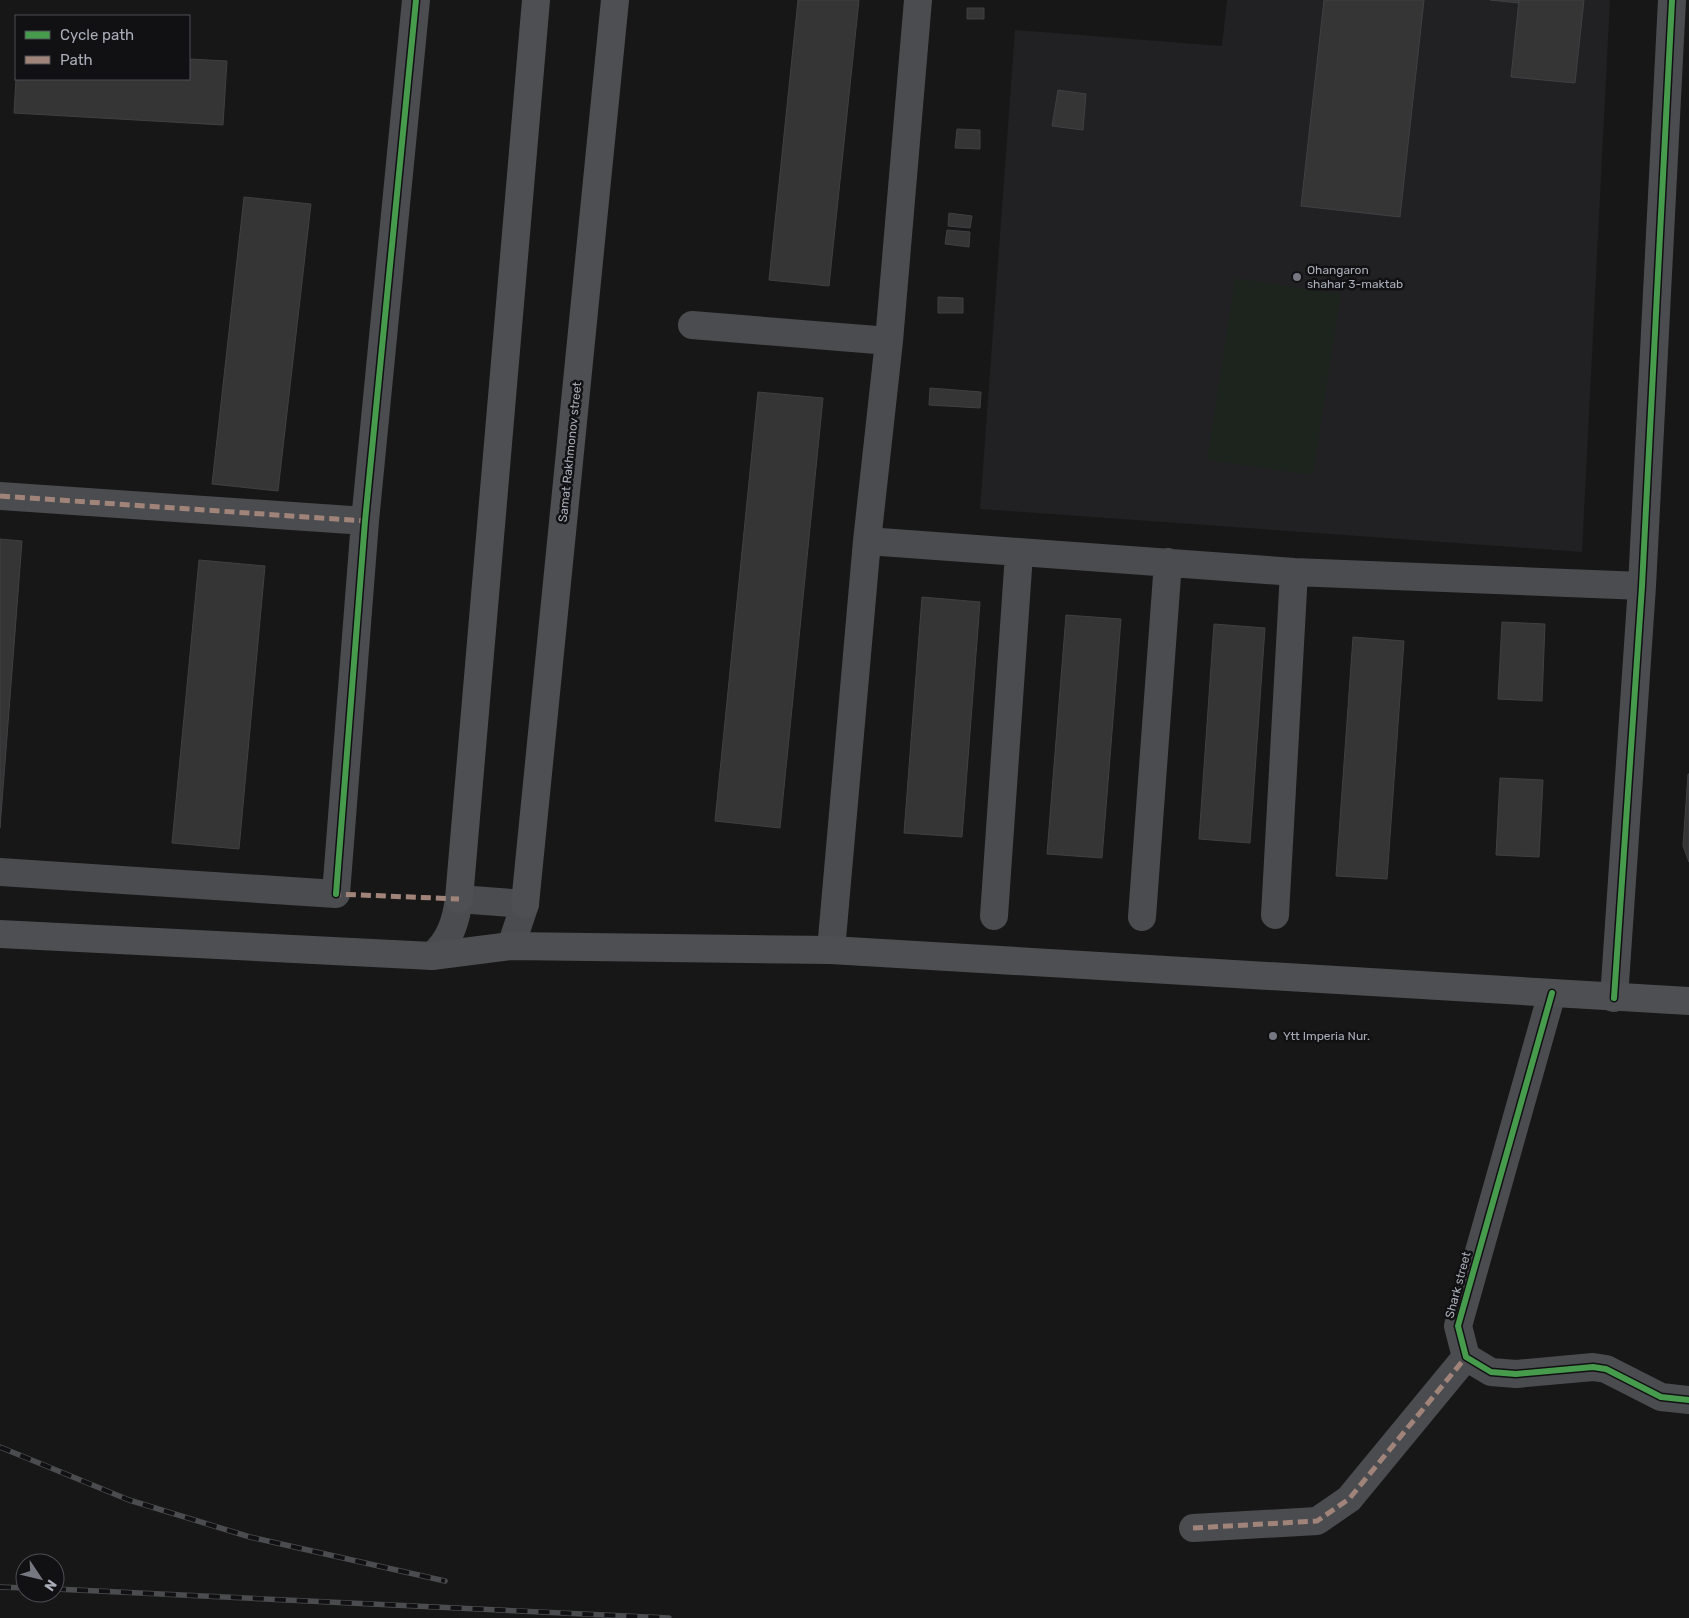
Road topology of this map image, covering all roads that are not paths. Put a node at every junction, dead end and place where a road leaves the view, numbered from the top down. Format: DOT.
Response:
graph roads {
  1 [pos="416,0"];
  2 [pos="536,0"];
  3 [pos="615,0"];
  4 [pos="918,0"];
  5 [pos="1672,0"];
  6 [pos="692,325"];
  7 [pos="889,341"];
  8 [pos="0,496"];
  9 [pos="365,522"];
  10 [pos="867,541"];
  11 [pos="1019,554"];
  12 [pos="1168,562"];
  13 [pos="1294,572"];
  14 [pos="1642,586"];
  15 [pos="0,872"];
  16 [pos="459,899"];
  17 [pos="524,904"];
  18 [pos="1275,915"];
  19 [pos="994,916"];
  20 [pos="1142,917"];
  21 [pos="0,934"];
  22 [pos="511,946"];
  23 [pos="831,950"];
  24 [pos="432,956"];
  25 [pos="1552,993"];
  26 [pos="1614,998"];
  27 [pos="1689,1001"];
  28 [pos="1466,1357"];
  29 [pos="1689,1400"];
  30 [pos="1193,1528"];
  1 -- 9 [label="street"];
  2 -- 16 [label="main road"];
  3 -- 17 [label="main road, Samat Rakhmonov street"];
  4 -- 7 [label="street"];
  5 -- 14 [label="street"];
  6 -- 7 [label="street"];
  7 -- 10 [label="street"];
  8 -- 9 [label="street"];
  9 -- 15 [label="street"];
  10 -- 11 [label="street"];
  10 -- 23 [label="street"];
  11 -- 12 [label="street"];
  11 -- 19 [label="street"];
  12 -- 13 [label="street"];
  12 -- 20 [label="street"];
  13 -- 14 [label="street"];
  13 -- 18 [label="street"];
  14 -- 26 [label="street"];
  16 -- 17 [label="street"];
  16 -- 24 [label="street"];
  17 -- 22 [label="street"];
  21 -- 24 [label="main road"];
  22 -- 23 [label="main road"];
  22 -- 24 [label="main road"];
  23 -- 25 [label="main road"];
  25 -- 26 [label="main road"];
  25 -- 28 [label="street, Shark street"];
  26 -- 27 [label="main road"];
  28 -- 29 [label="street"];
  28 -- 30 [label="street"];
}
